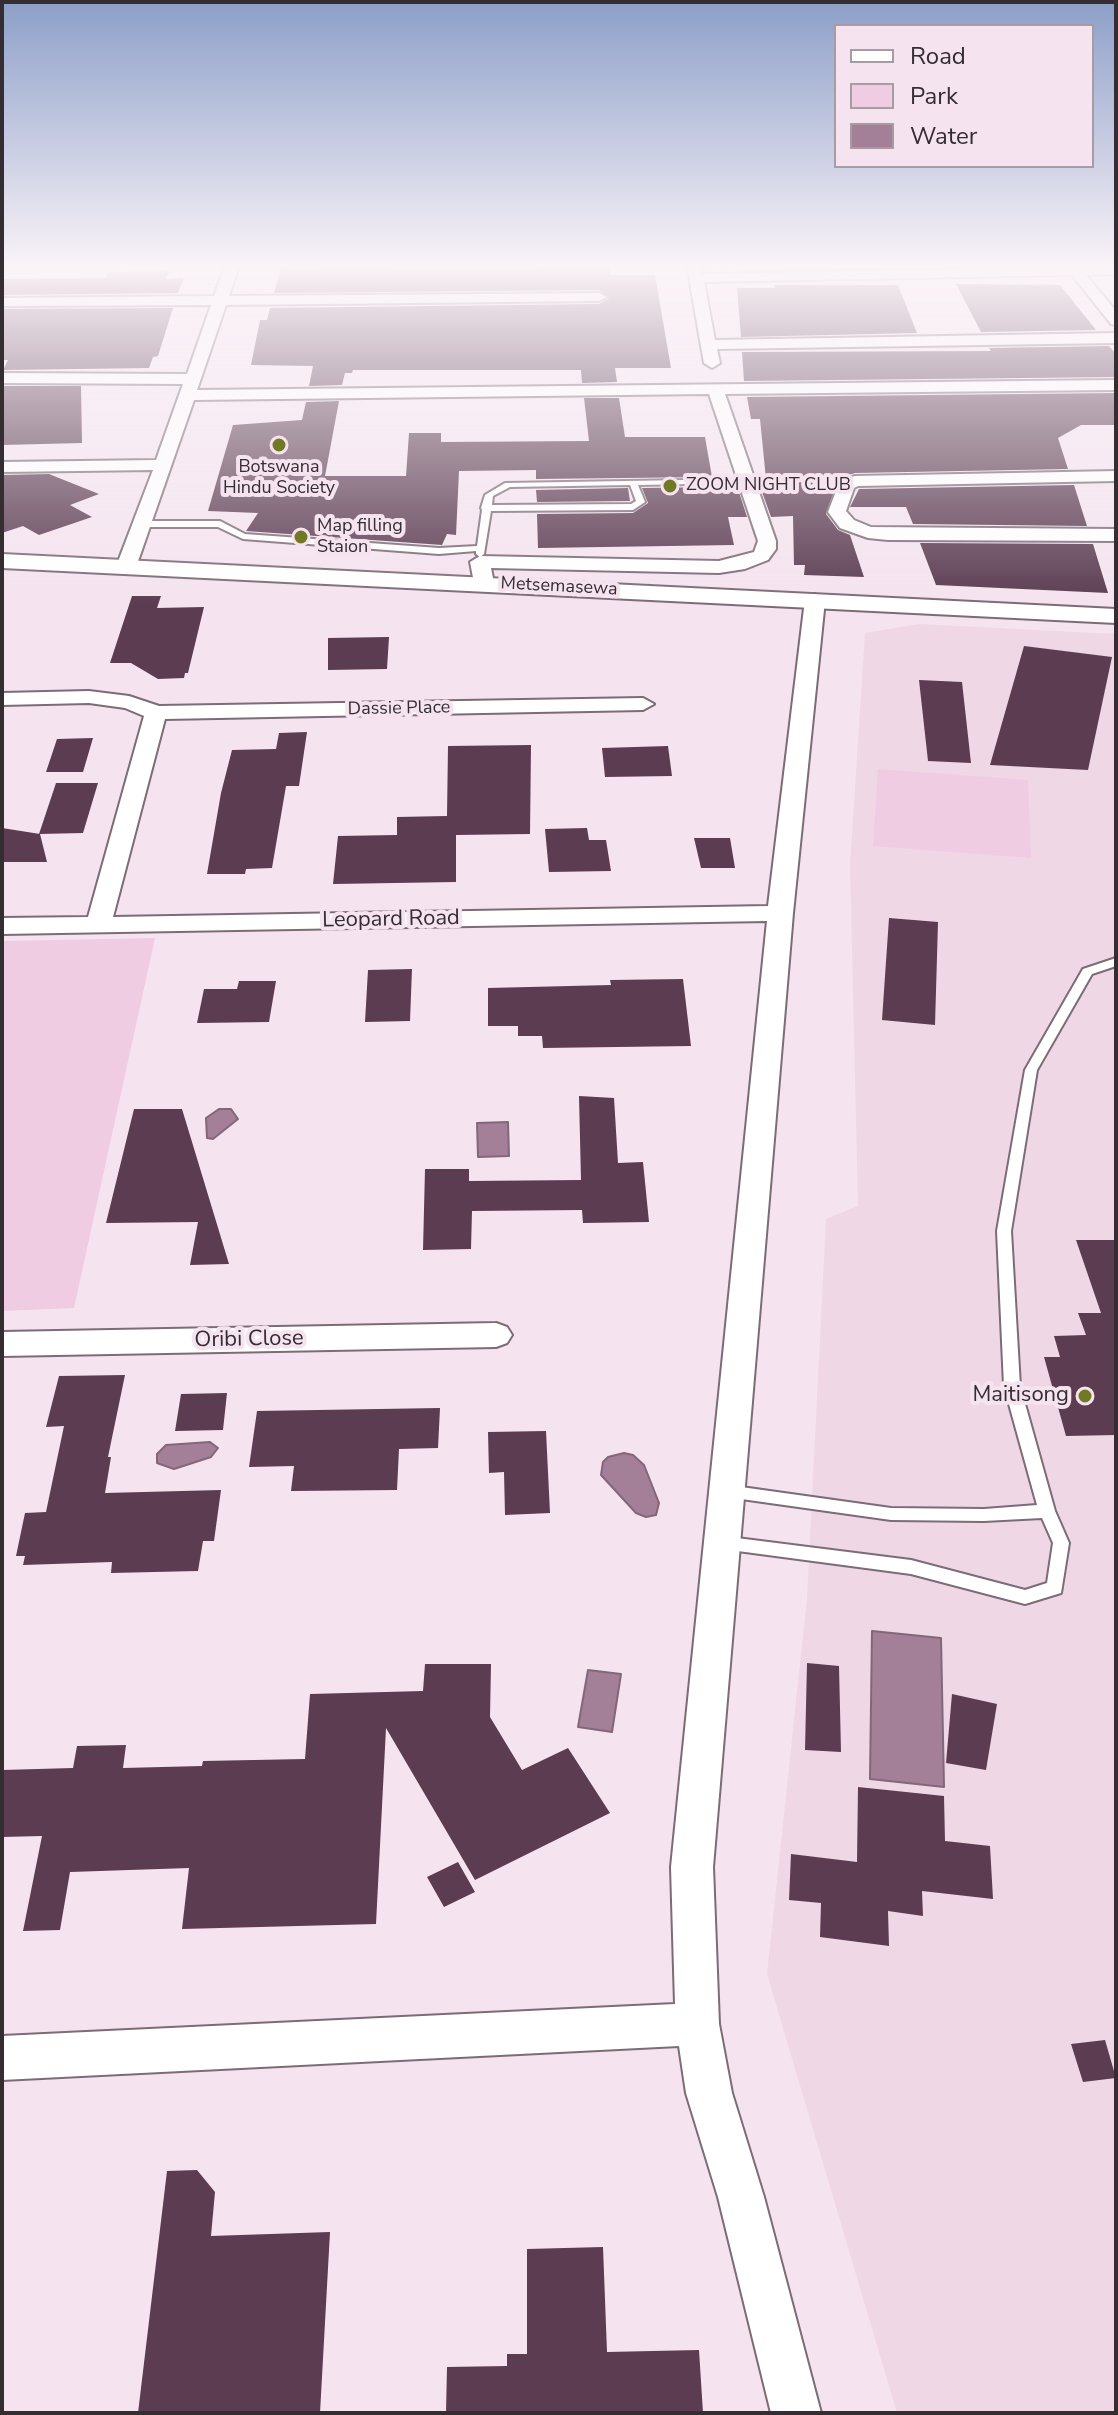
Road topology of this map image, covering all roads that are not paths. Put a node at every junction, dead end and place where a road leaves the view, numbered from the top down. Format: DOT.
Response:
graph roads {
  1 [pos="17,379"];
  2 [pos="192,379"];
  3 [pos="714,379"];
  4 [pos="1116,385"];
  5 [pos="189,387"];
  6 [pos="716,389"];
  7 [pos="163,465"];
  8 [pos="2,467"];
  9 [pos="1116,476"];
  10 [pos="746,481"];
  11 [pos="633,483"];
  12 [pos="485,508"];
  13 [pos="143,524"];
  14 [pos="1116,535"];
  15 [pos="2,561"];
  16 [pos="481,564"];
  17 [pos="126,567"];
  18 [pos="815,600"];
  19 [pos="1116,616"];
  20 [pos="2,699"];
  21 [pos="643,704"];
  22 [pos="156,713"];
  23 [pos="780,913"];
  24 [pos="98,925"];
  25 [pos="2,926"];
  26 [pos="1116,962"];
  27 [pos="496,1335"];
  28 [pos="2,1344"];
  29 [pos="727,1491"];
  30 [pos="1047,1511"];
  31 [pos="720,1543"];
  32 [pos="697,2024"];
  33 [pos="2,2058"];
  34 [pos="796,2413"];
  1 -- 5 [label="street"];
  2 -- 5 [label="street"];
  3 -- 6 [label="street"];
  4 -- 6 [label="street"];
  5 -- 6 [label="street"];
  5 -- 7 [label="street"];
  6 -- 10 [label="street"];
  7 -- 8 [label="street"];
  7 -- 13 [label="street"];
  9 -- 14 [label="street"];
  10 -- 11 [label="lane"];
  10 -- 16 [label="street"];
  11 -- 12 [label="lane"];
  11 -- 12 [label="lane"];
  12 -- 16 [label="lane"];
  13 -- 16 [label="lane"];
  13 -- 17 [label="street"];
  15 -- 17 [label="street, Metsemasewa"];
  16 -- 17 [label="street, Metsemasewa"];
  16 -- 18 [label="street, Metsemasewa"];
  18 -- 19 [label="street, Metsemasewa"];
  18 -- 23 [label="street"];
  20 -- 22 [label="street, Dassie Place"];
  21 -- 22 [label="street, Dassie Place"];
  22 -- 24 [label="street"];
  23 -- 24 [label="street, Leopard Road"];
  23 -- 29 [label="street"];
  24 -- 25 [label="street, Leopard Road"];
  26 -- 30 [label="lane"];
  27 -- 28 [label="street, Oribi Close"];
  29 -- 30 [label="lane"];
  29 -- 31 [label="street"];
  30 -- 31 [label="lane"];
  31 -- 32 [label="street"];
  32 -- 33 [label="street"];
  32 -- 34 [label="street"];
}
